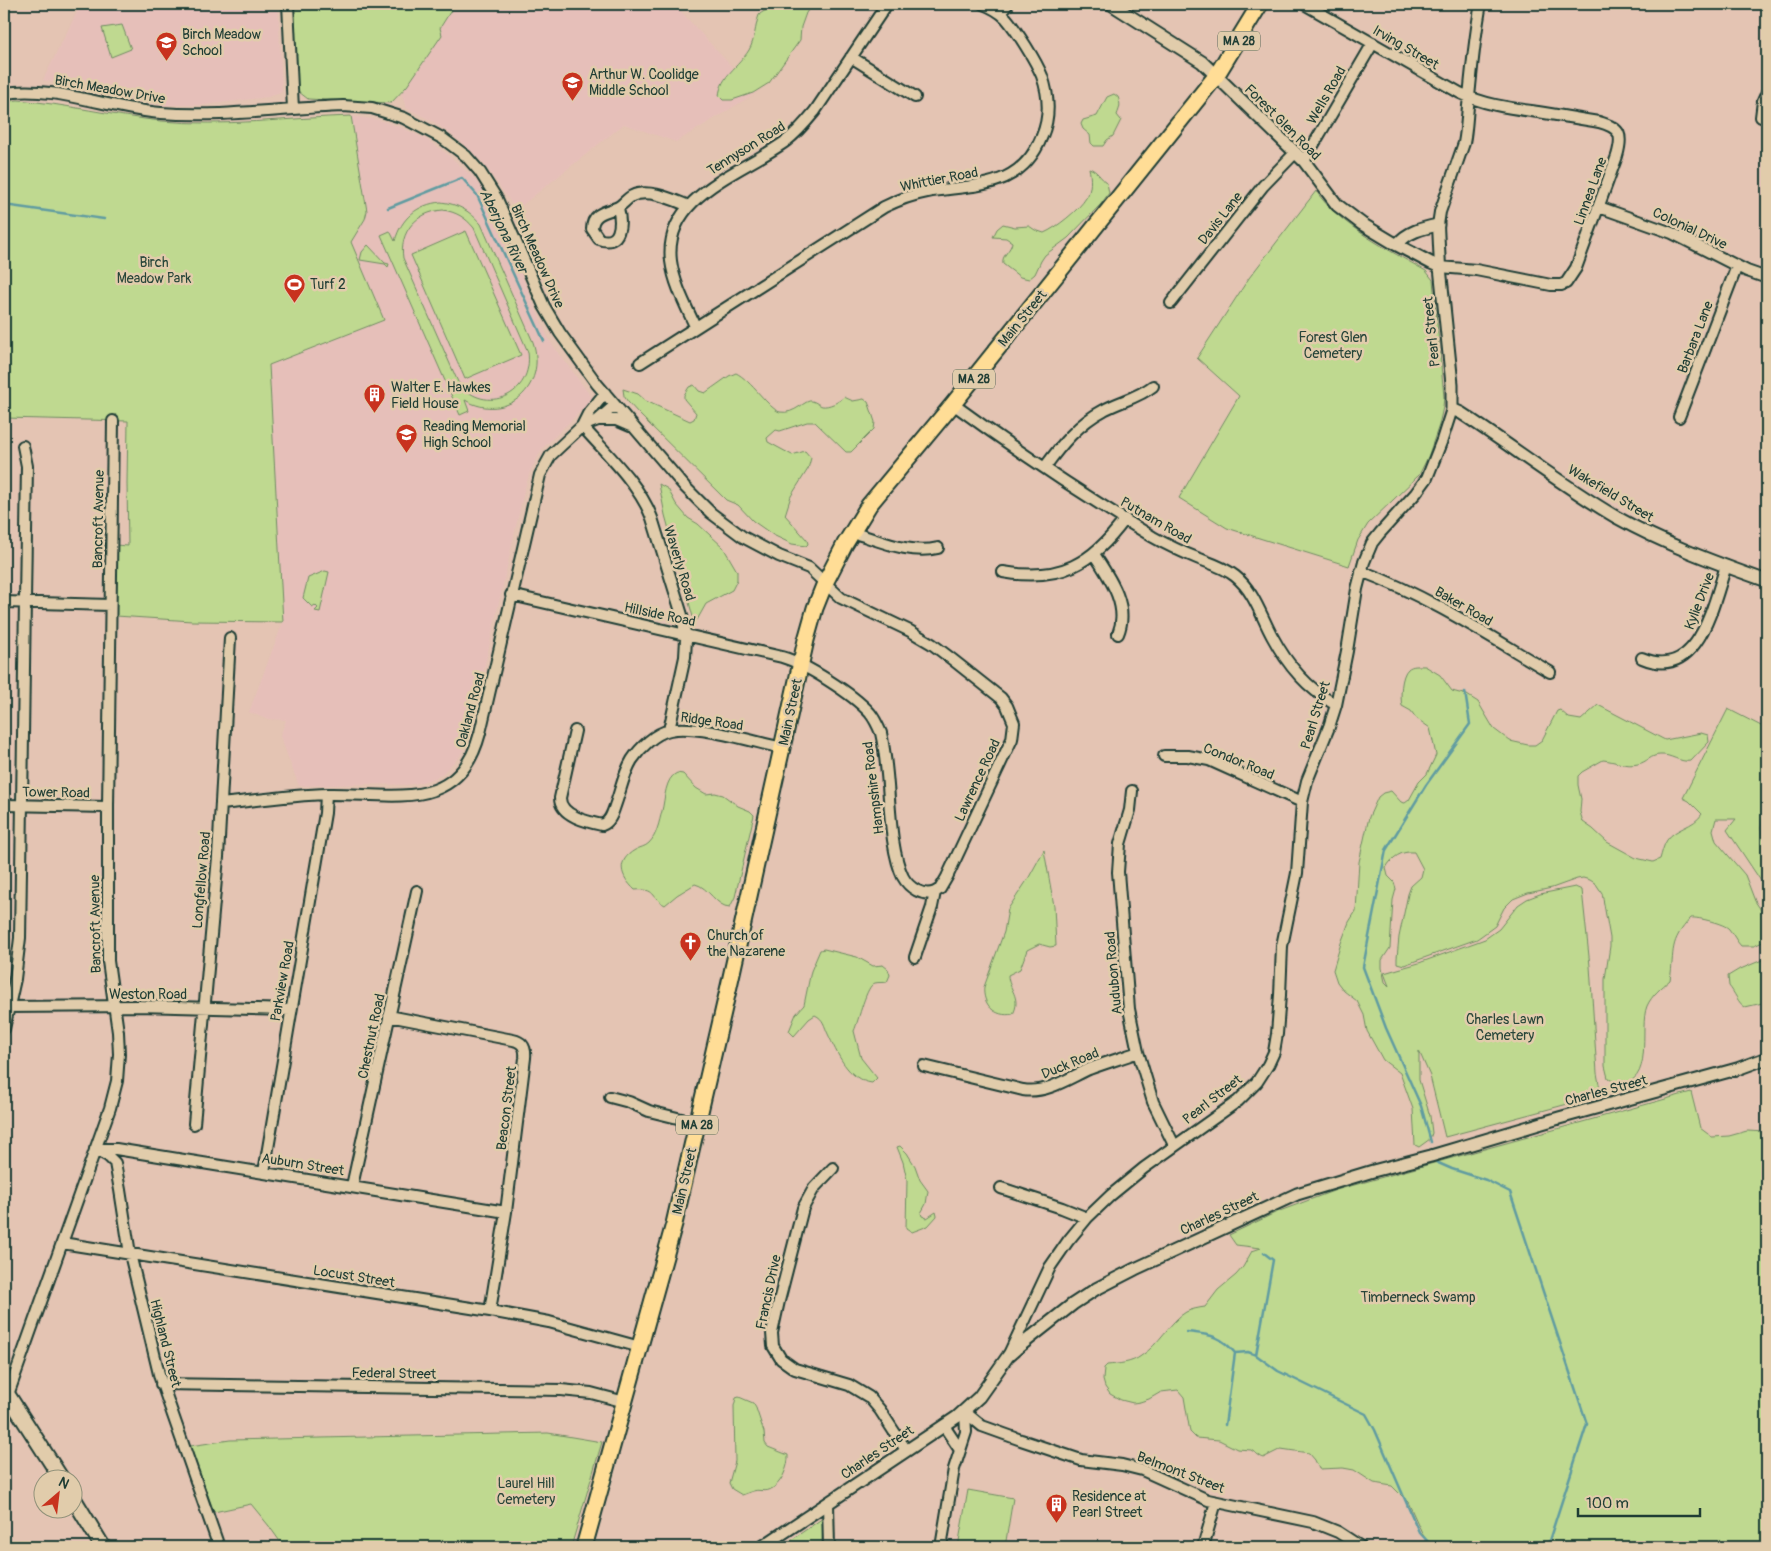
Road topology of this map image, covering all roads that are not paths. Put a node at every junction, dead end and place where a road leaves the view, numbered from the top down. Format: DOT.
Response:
graph roads {
  1 [pos="288,4"];
  2 [pos="887,4"];
  3 [pos="984,4"];
  4 [pos="1008,4"];
  5 [pos="1111,4"];
  6 [pos="1260,4"];
  7 [pos="1304,4"];
  8 [pos="1481,4"];
  9 [pos="1000,13"];
  10 [pos="1373,43"];
  11 [pos="851,56"];
  12 [pos="1216,76"];
  13 [pos="4,92"];
  14 [pos="1767,92"];
  15 [pos="915,97"];
  16 [pos="1469,98"];
  17 [pos="293,109"];
  18 [pos="1761,117"];
  19 [pos="1295,153"];
  20 [pos="1304,161"];
  21 [pos="689,206"];
  22 [pos="1599,206"];
  23 [pos="618,208"];
  24 [pos="1438,226"];
  25 [pos="1397,245"];
  26 [pos="1440,266"];
  27 [pos="1737,266"];
  28 [pos="1767,278"];
  29 [pos="1171,304"];
  30 [pos="695,326"];
  31 [pos="640,362"];
  32 [pos="1153,386"];
  33 [pos="605,393"];
  34 [pos="953,404"];
  35 [pos="615,405"];
  36 [pos="1452,409"];
  37 [pos="1679,417"];
  38 [pos="598,420"];
  39 [pos="113,421"];
  40 [pos="582,426"];
  41 [pos="634,427"];
  42 [pos="22,446"];
  43 [pos="1045,467"];
  44 [pos="1125,519"];
  45 [pos="851,532"];
  46 [pos="938,548"];
  47 [pos="1094,554"];
  48 [pos="1726,566"];
  49 [pos="1361,571"];
  50 [pos="1003,572"];
  51 [pos="1767,581"];
  52 [pos="825,583"];
  53 [pos="511,595"];
  54 [pos="4,602"];
  55 [pos="24,602"];
  56 [pos="110,605"];
  57 [pos="686,634"];
  58 [pos="1118,634"];
  59 [pos="230,638"];
  60 [pos="1642,658"];
  61 [pos="801,664"];
  62 [pos="1550,672"];
  63 [pos="1336,705"];
  64 [pos="669,730"];
  65 [pos="575,731"];
  66 [pos="782,748"];
  67 [pos="1164,756"];
  68 [pos="1132,791"];
  69 [pos="326,794"];
  70 [pos="1302,802"];
  71 [pos="222,804"];
  72 [pos="4,805"];
  73 [pos="22,805"];
  74 [pos="108,807"];
  75 [pos="417,891"];
  76 [pos="935,892"];
  77 [pos="914,957"];
  78 [pos="6,1007"];
  79 [pos="115,1007"];
  80 [pos="204,1008"];
  81 [pos="291,1010"];
  82 [pos="390,1016"];
  83 [pos="4,1029"];
  84 [pos="1138,1052"];
  85 [pos="1767,1058"];
  86 [pos="924,1066"];
  87 [pos="610,1097"];
  88 [pos="698,1123"];
  89 [pos="194,1124"];
  90 [pos="1174,1145"];
  91 [pos="95,1149"];
  92 [pos="833,1168"];
  93 [pos="264,1172"];
  94 [pos="352,1186"];
  95 [pos="1001,1188"];
  96 [pos="506,1212"];
  97 [pos="1087,1218"];
  98 [pos="62,1243"];
  99 [pos="130,1254"];
  100 [pos="490,1311"];
  101 [pos="640,1347"];
  102 [pos="1008,1356"];
  103 [pos="161,1384"];
  104 [pos="5,1397"];
  105 [pos="625,1402"];
  106 [pos="965,1412"];
  107 [pos="944,1426"];
  108 [pos="906,1450"];
  109 [pos="960,1450"];
  110 [pos="54,1468"];
  111 [pos="1216,1502"];
  112 [pos="828,1503"];
  113 [pos="82,1512"];
  114 [pos="103,1547"];
  115 [pos="219,1547"];
  116 [pos="584,1547"];
  117 [pos="762,1547"];
  118 [pos="829,1547"];
  119 [pos="941,1547"];
  120 [pos="1203,1547"];
  121 [pos="1361,1547"];
  1 -- 17 [label="street"];
  2 -- 11 [label="street, Tennyson Road"];
  3 -- 9 [label="street"];
  4 -- 9 [label="street"];
  5 -- 12 [label="street, Forest Glen Road"];
  6 -- 12 [label="main road, Main Street / MA 28"];
  7 -- 10 [label="street, Irving Street"];
  8 -- 16 [label="street, Pearl Street"];
  9 -- 30 [label="street, Whittier Road"];
  10 -- 16 [label="street, Irving Street"];
  10 -- 20 [label="street, Wells Road"];
  11 -- 15 [label="street"];
  11 -- 21 [label="street, Tennyson Road"];
  12 -- 19 [label="street, Forest Glen Road"];
  12 -- 34 [label="main road, Main Street / MA 28"];
  13 -- 17 [label="street, Birch Meadow Drive"];
  14 -- 18 [label="street"];
  16 -- 22 [label="street, Linnea Lane"];
  16 -- 24 [label="street, Pearl Street"];
  17 -- 33 [label="street, Birch Meadow Drive"];
  19 -- 20 [label="street, Forest Glen Road"];
  19 -- 29 [label="street, Davis Lane"];
  20 -- 25 [label="street, Forest Glen Road"];
  21 -- 23 [label="street"];
  21 -- 30 [label="street, Tennyson Road"];
  22 -- 26 [label="street, Linnea Lane"];
  22 -- 27 [label="street, Colonial Drive"];
  24 -- 25 [label="street"];
  24 -- 26 [label="street, Pearl Street"];
  25 -- 26 [label="street, Forest Glen Road"];
  26 -- 36 [label="street, Pearl Street"];
  27 -- 28 [label="street, Colonial Drive"];
  27 -- 37 [label="street, Barbara Lane"];
  30 -- 31 [label="street, Whittier Road"];
  32 -- 43 [label="street"];
  33 -- 35 [label="street, Birch Meadow Drive"];
  33 -- 40 [label="street, Oakland Road"];
  34 -- 43 [label="street, Putnam Road"];
  34 -- 45 [label="main road, Main Street / MA 28"];
  35 -- 38 [label="street, Oakland Road"];
  35 -- 41 [label="street, Birch Meadow Drive"];
  36 -- 48 [label="street, Wakefield Street"];
  36 -- 49 [label="street, Pearl Street"];
  38 -- 40 [label="street, Oakland Road"];
  38 -- 41 [label="street, Oakland Road"];
  39 -- 56 [label="street, Bancroft Avenue"];
  40 -- 53 [label="street, Oakland Road"];
  40 -- 57 [label="street, Waverly Road"];
  41 -- 52 [label="street, Birch Meadow Drive"];
  42 -- 55 [label="street"];
  43 -- 44 [label="street, Putnam Road"];
  44 -- 47 [label="street"];
  44 -- 63 [label="street, Putnam Road"];
  45 -- 46 [label="street"];
  45 -- 52 [label="main road, Main Street / MA 28"];
  47 -- 50 [label="street"];
  47 -- 58 [label="street"];
  48 -- 51 [label="street, Wakefield Street"];
  48 -- 60 [label="street, Kylie Drive"];
  49 -- 62 [label="street, Baker Road"];
  49 -- 63 [label="street, Pearl Street"];
  52 -- 61 [label="main road, Main Street / MA 28"];
  52 -- 76 [label="street, Lawrence Road"];
  53 -- 57 [label="street, Hillside Road"];
  53 -- 69 [label="street, Oakland Road"];
  54 -- 55 [label="street"];
  55 -- 56 [label="street"];
  55 -- 73 [label="street"];
  56 -- 74 [label="street, Bancroft Avenue"];
  57 -- 61 [label="street, Hillside Road"];
  57 -- 64 [label="street, Waverly Road"];
  59 -- 71 [label="street, Longfellow Road"];
  61 -- 66 [label="main road, Main Street / MA 28"];
  61 -- 76 [label="street, Hampshire Road"];
  63 -- 70 [label="street, Pearl Street"];
  64 -- 65 [label="street, Ridge Road"];
  64 -- 66 [label="street, Ridge Road"];
  66 -- 88 [label="main road, Main Street / MA 28"];
  67 -- 70 [label="street, Condor Road"];
  68 -- 84 [label="street, Audubon Road"];
  69 -- 71 [label="street, Oakland Road"];
  69 -- 81 [label="street, Parkview Road"];
  70 -- 90 [label="street, Pearl Street"];
  71 -- 80 [label="street, Longfellow Road"];
  72 -- 73 [label="street, Tower Road"];
  73 -- 74 [label="street, Tower Road"];
  73 -- 78 [label="street"];
  74 -- 79 [label="street, Bancroft Avenue"];
  75 -- 82 [label="street, Chestnut Road"];
  76 -- 77 [label="street, Lawrence Road"];
  78 -- 79 [label="street, Weston Road"];
  78 -- 83 [label="street"];
  79 -- 80 [label="street, Weston Road"];
  79 -- 91 [label="street, Bancroft Avenue"];
  80 -- 81 [label="street, Weston Road"];
  80 -- 89 [label="street, Longfellow Road"];
  81 -- 93 [label="street, Parkview Road"];
  82 -- 94 [label="street, Chestnut Road"];
  82 -- 96 [label="street, Beacon Street"];
  84 -- 86 [label="street, Duck Road"];
  84 -- 90 [label="street, Audubon Road"];
  85 -- 102 [label="street, Charles Street"];
  87 -- 88 [label="street"];
  88 -- 101 [label="main road, Main Street / MA 28"];
  90 -- 97 [label="street, Pearl Street"];
  91 -- 93 [label="street, Auburn Street"];
  91 -- 98 [label="street, Bancroft Avenue"];
  91 -- 99 [label="street, Highland Street"];
  92 -- 108 [label="street, Francis Drive"];
  93 -- 94 [label="street, Auburn Street"];
  94 -- 96 [label="street, Auburn Street"];
  95 -- 97 [label="street"];
  96 -- 100 [label="street, Beacon Street"];
  97 -- 102 [label="street, Pearl Street"];
  98 -- 99 [label="street, Locust Street"];
  98 -- 104 [label="street, Bancroft Avenue"];
  99 -- 100 [label="street, Locust Street"];
  99 -- 103 [label="street, Highland Street"];
  100 -- 101 [label="street, Locust Street"];
  101 -- 105 [label="main road, Main Street / MA 28"];
  102 -- 106 [label="street, Charles Street"];
  103 -- 105 [label="street, Federal Street"];
  103 -- 115 [label="street, Highland Street"];
  104 -- 110 [label="main road"];
  105 -- 116 [label="main road, Main Street / MA 28"];
  106 -- 107 [label="street, Charles Street"];
  106 -- 109 [label="street"];
  106 -- 111 [label="street, Belmont Street"];
  107 -- 108 [label="street, Charles Street"];
  107 -- 109 [label="street"];
  108 -- 112 [label="street, Charles Street"];
  109 -- 119 [label="street"];
  111 -- 120 [label="street"];
  111 -- 121 [label="street, Belmont Street"];
  112 -- 117 [label="street, Charles Street"];
  112 -- 118 [label="street"];
  113 -- 114 [label="main road"];
}
